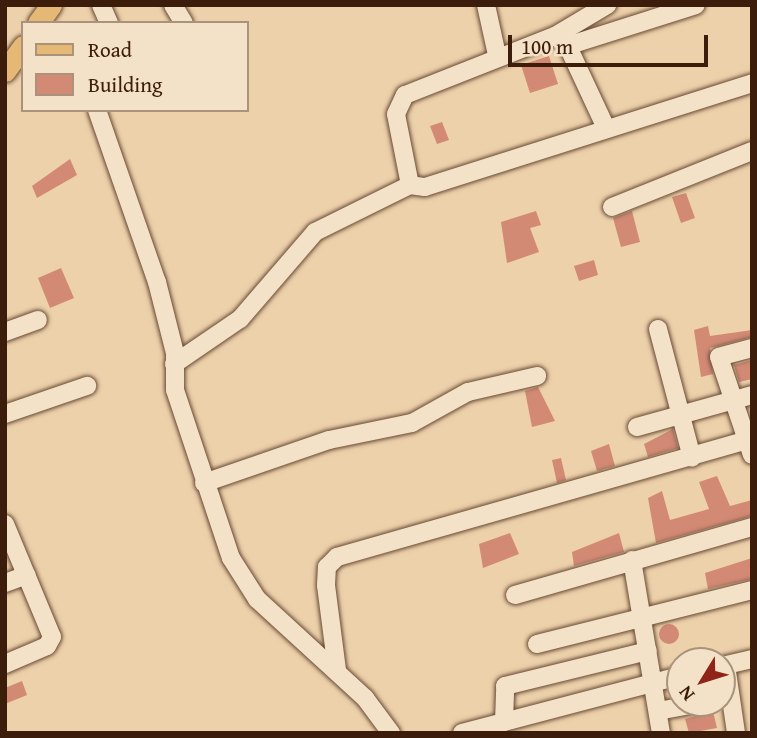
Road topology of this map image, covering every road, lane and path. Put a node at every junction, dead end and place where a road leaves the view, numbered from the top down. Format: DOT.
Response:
graph roads {
  1 [pos="101,5"];
  2 [pos="173,5"];
  3 [pos="486,5"];
  4 [pos="607,5"];
  5 [pos="696,5"];
  6 [pos="108,21"];
  7 [pos="183,21"];
  8 [pos="565,39"];
  9 [pos="21,49"];
  10 [pos="497,55"];
  11 [pos="5,71"];
  12 [pos="752,83"];
  13 [pos="98,112"];
  14 [pos="605,126"];
  15 [pos="752,151"];
  16 [pos="410,185"];
  17 [pos="611,207"];
  18 [pos="38,320"];
  19 [pos="658,329"];
  20 [pos="5,332"];
  21 [pos="752,348"];
  22 [pos="174,364"];
  23 [pos="537,376"];
  24 [pos="86,386"];
  25 [pos="752,395"];
  26 [pos="733,400"];
  27 [pos="679,414"];
  28 [pos="5,415"];
  29 [pos="637,427"];
  30 [pos="750,445"];
  31 [pos="692,458"];
  32 [pos="204,484"];
  33 [pos="5,524"];
  34 [pos="752,527"];
  35 [pos="632,560"];
  36 [pos="27,575"];
  37 [pos="5,583"];
  38 [pos="752,590"];
  39 [pos="514,595"];
  40 [pos="642,617"];
  41 [pos="537,644"];
  42 [pos="648,650"];
  43 [pos="5,664"];
  44 [pos="337,670"];
  45 [pos="666,679"];
  46 [pos="653,682"];
  47 [pos="666,710"];
  48 [pos="658,711"];
  49 [pos="504,722"];
  50 [pos="391,733"];
  51 [pos="462,733"];
  52 [pos="661,733"];
  1 -- 6 [label="street"];
  2 -- 7 [label="street"];
  3 -- 10 [label="street"];
  4 -- 8 [label="street"];
  5 -- 8 [label="street"];
  8 -- 10 [label="street"];
  8 -- 14 [label="street"];
  9 -- 11 [label="main road"];
  10 -- 16 [label="street"];
  12 -- 14 [label="street"];
  13 -- 22 [label="street"];
  14 -- 16 [label="street"];
  15 -- 17 [label="street"];
  16 -- 22 [label="street"];
  18 -- 20 [label="street"];
  19 -- 27 [label="street"];
  21 -- 26 [label="street"];
  22 -- 32 [label="street"];
  23 -- 32 [label="street"];
  24 -- 28 [label="street"];
  25 -- 26 [label="street"];
  26 -- 27 [label="street"];
  26 -- 30 [label="street"];
  27 -- 29 [label="street"];
  27 -- 31 [label="street"];
  30 -- 31 [label="street"];
  31 -- 44 [label="street"];
  32 -- 44 [label="street"];
  33 -- 36 [label="street"];
  34 -- 35 [label="street"];
  35 -- 39 [label="street"];
  35 -- 40 [label="street"];
  36 -- 37 [label="street"];
  36 -- 43 [label="street"];
  38 -- 40 [label="street"];
  40 -- 41 [label="street"];
  40 -- 42 [label="street"];
  42 -- 46 [label="street"];
  42 -- 49 [label="street"];
  44 -- 50 [label="street"];
  45 -- 46 [label="street"];
  46 -- 48 [label="street"];
  46 -- 49 [label="street"];
  47 -- 48 [label="street"];
  48 -- 52 [label="street"];
  49 -- 51 [label="street"];
}
